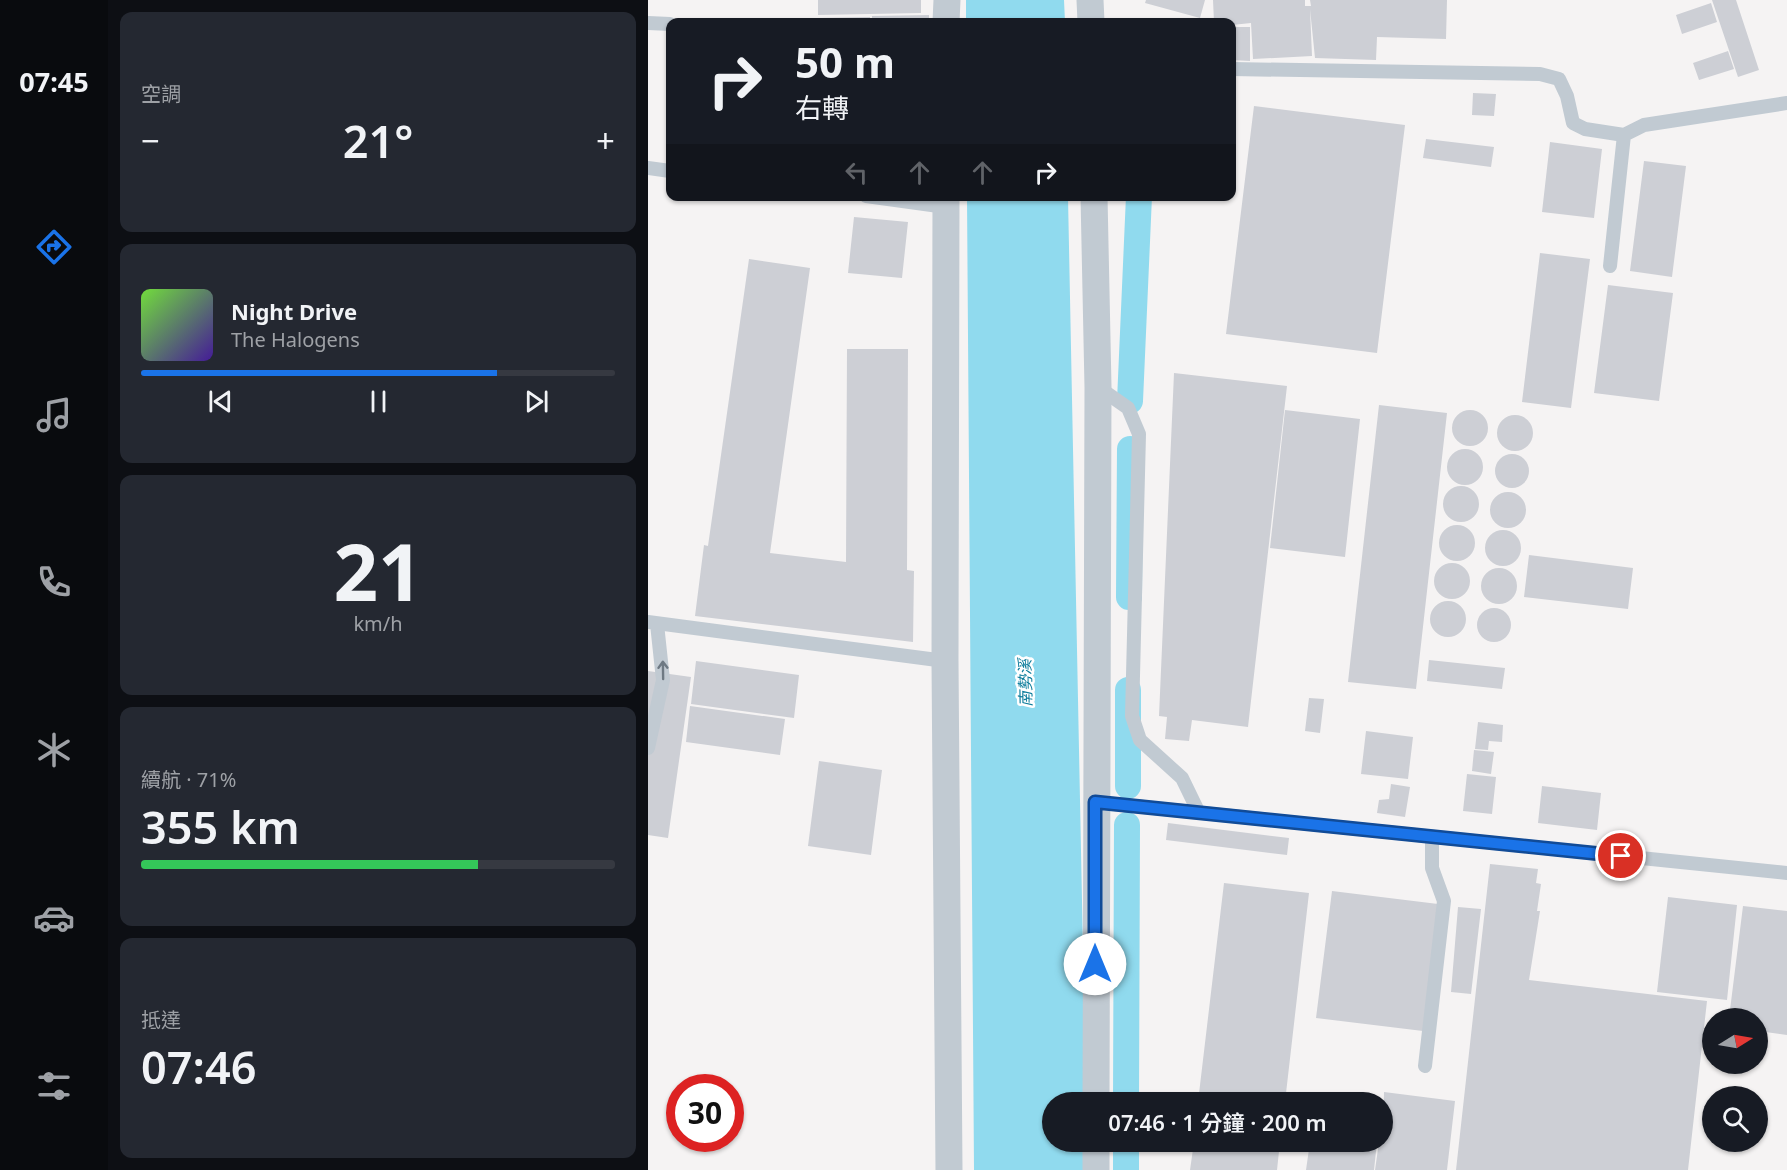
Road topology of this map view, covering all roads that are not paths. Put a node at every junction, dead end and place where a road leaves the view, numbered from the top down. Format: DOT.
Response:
graph roads {
  1 [pos="946,0"];
  2 [pos="1090,0"];
  3 [pos="946,18"];
  4 [pos="1091,18"];
  5 [pos="648,23"];
  6 [pos="666,24"];
  7 [pos="1236,69"];
  8 [pos="1787,103"];
  9 [pos="1624,135"];
  10 [pos="648,168"];
  11 [pos="666,170"];
  12 [pos="1094,201"];
  13 [pos="946,202"];
  14 [pos="1610,266"];
  15 [pos="1098,387"];
  16 [pos="653,623"];
  17 [pos="945,661"];
  18 [pos="648,748"];
  19 [pos="1095,802"];
  20 [pos="1199,813"];
  21 [pos="1432,837"];
  22 [pos="1787,873"];
  23 [pos="1425,1066"];
  24 [pos="1096,1092"];
  25 [pos="1096,1152"];
  26 [pos="949,1170"];
  27 [pos="1096,1170"];
  1 -- 3 [label="street"];
  2 -- 4 [label="street"];
  5 -- 6 [label="lane"];
  7 -- 9 [label="lane"];
  8 -- 9 [label="lane"];
  9 -- 14 [label="lane"];
  10 -- 11 [label="lane"];
  12 -- 15 [label="street"];
  13 -- 17 [label="street"];
  15 -- 19 [label="street"];
  15 -- 20 [label="lane"];
  16 -- 17 [label="lane"];
  18 -- 16 [label="lane, one-way"];
  17 -- 26 [label="street"];
  19 -- 20 [label="lane"];
  19 -- 24 [label="street"];
  20 -- 21 [label="lane"];
  21 -- 22 [label="lane"];
  21 -- 23 [label="lane"];
  25 -- 27 [label="street"];
}
